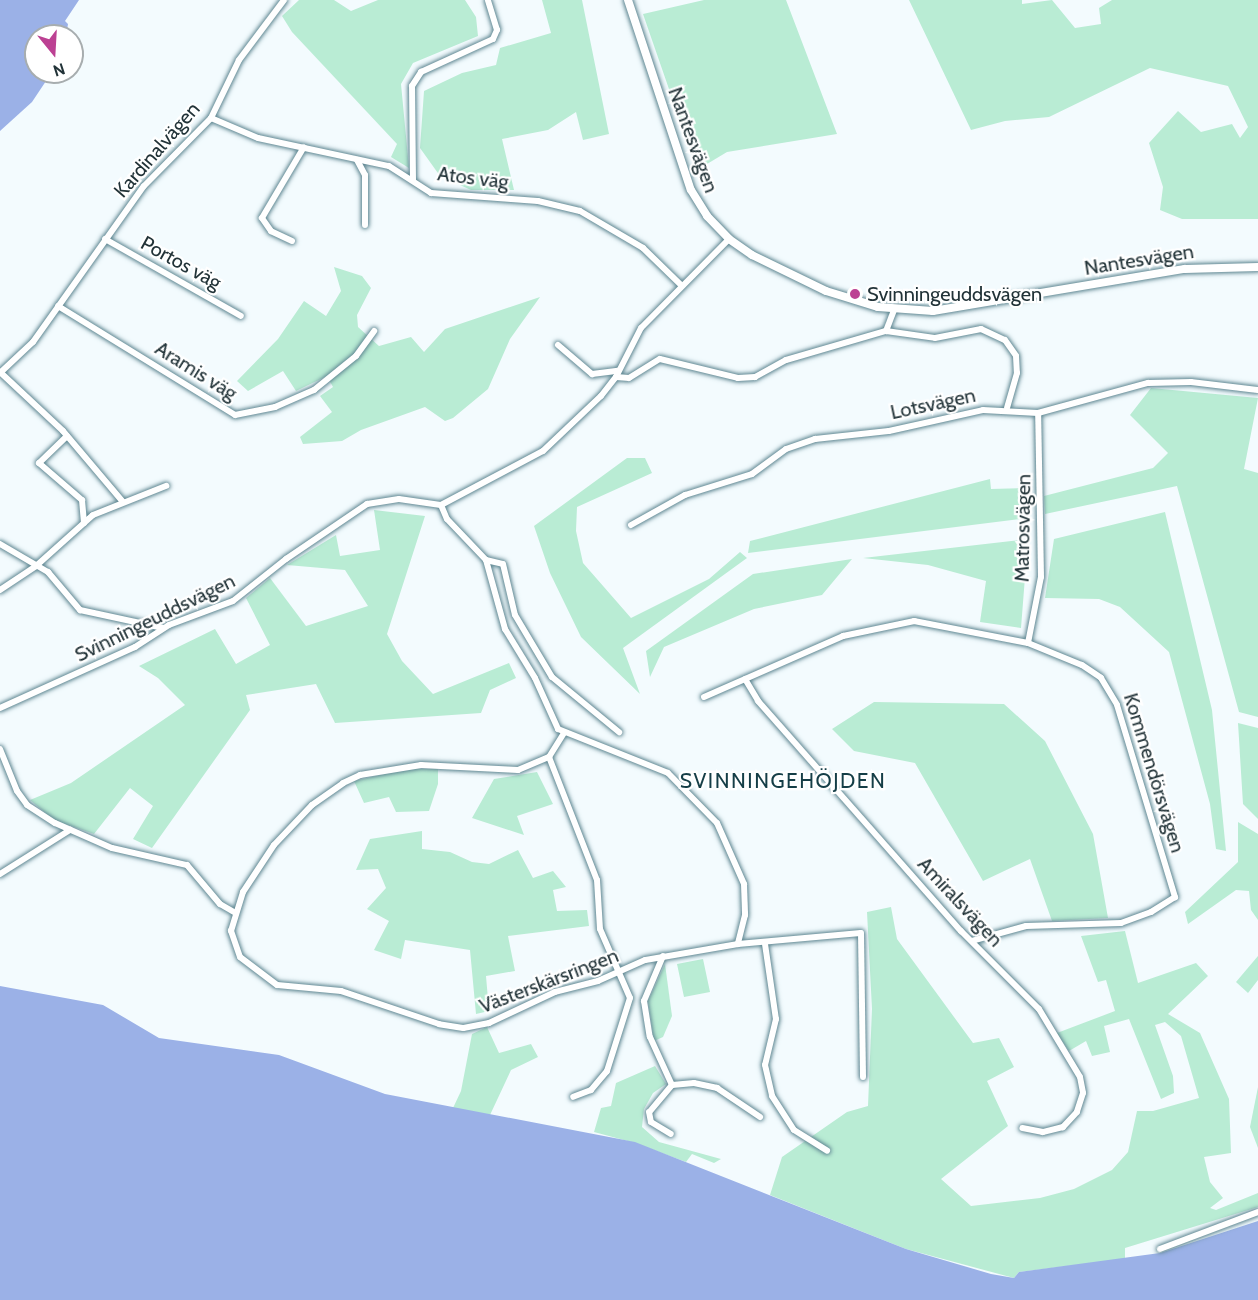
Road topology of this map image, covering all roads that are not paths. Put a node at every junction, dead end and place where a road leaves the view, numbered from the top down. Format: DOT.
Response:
graph roads {
  1 [pos="284,0"];
  2 [pos="488,0"];
  3 [pos="628,0"];
  4 [pos="211,118"];
  5 [pos="304,147"];
  6 [pos="357,159"];
  7 [pos="413,180"];
  8 [pos="365,225"];
  9 [pos="105,239"];
  10 [pos="729,239"];
  11 [pos="292,241"];
  12 [pos="1258,267"];
  13 [pos="682,286"];
  14 [pos="58,306"];
  15 [pos="894,310"];
  16 [pos="241,316"];
  17 [pos="374,331"];
  18 [pos="886,331"];
  19 [pos="558,345"];
  20 [pos="1,372"];
  21 [pos="617,374"];
  22 [pos="1258,390"];
  23 [pos="1007,408"];
  24 [pos="1038,413"];
  25 [pos="67,436"];
  26 [pos="166,486"];
  27 [pos="123,502"];
  28 [pos="441,505"];
  29 [pos="84,523"];
  30 [pos="631,525"];
  31 [pos="0,544"];
  32 [pos="486,560"];
  33 [pos="36,566"];
  34 [pos="0,590"];
  35 [pos="164,628"];
  36 [pos="1028,643"];
  37 [pos="746,679"];
  38 [pos="704,697"];
  39 [pos="0,708"];
  40 [pos="619,732"];
  41 [pos="564,733"];
  42 [pos="0,749"];
  43 [pos="549,757"];
  44 [pos="70,830"];
  45 [pos="0,874"];
  46 [pos="234,912"];
  47 [pos="972,941"];
  48 [pos="738,944"];
  49 [pos="765,944"];
  50 [pos="663,956"];
  51 [pos="620,971"];
  52 [pos="863,1077"];
  53 [pos="672,1086"];
  54 [pos="573,1097"];
  55 [pos="760,1117"];
  56 [pos="1022,1128"];
  57 [pos="671,1134"];
  58 [pos="828,1151"];
  59 [pos="1258,1212"];
  60 [pos="1160,1249"];
  1 -- 4 [label="street, Kardinalvägen"];
  2 -- 7 [label="street"];
  3 -- 10 [label="street, Nantesvägen"];
  4 -- 5 [label="street, Atos väg"];
  4 -- 9 [label="street, Kardinalvägen"];
  5 -- 6 [label="street, Atos väg"];
  5 -- 11 [label="street"];
  6 -- 7 [label="street, Atos väg"];
  6 -- 8 [label="street"];
  7 -- 13 [label="street, Atos väg"];
  9 -- 14 [label="street, Kardinalvägen"];
  9 -- 16 [label="street, Portos väg"];
  10 -- 13 [label="street"];
  10 -- 15 [label="street, Nantesvägen"];
  12 -- 15 [label="street, Nantesvägen"];
  13 -- 21 [label="street"];
  14 -- 17 [label="street, Aramis väg"];
  14 -- 20 [label="street, Kardinalvägen"];
  15 -- 18 [label="street"];
  18 -- 21 [label="street"];
  18 -- 23 [label="street"];
  19 -- 21 [label="street"];
  20 -- 25 [label="street, Kardinalvägen"];
  21 -- 28 [label="street"];
  22 -- 24 [label="street, Lotsvägen"];
  23 -- 24 [label="street, Lotsvägen"];
  23 -- 30 [label="street, Lotsvägen"];
  24 -- 36 [label="street, Matrosvägen"];
  25 -- 27 [label="street, Kardinalvägen"];
  25 -- 29 [label="street"];
  26 -- 27 [label="street"];
  27 -- 29 [label="street"];
  28 -- 32 [label="street"];
  28 -- 35 [label="street, Svinningeuddsvägen"];
  29 -- 33 [label="street"];
  31 -- 33 [label="street"];
  32 -- 40 [label="street"];
  32 -- 41 [label="street"];
  33 -- 34 [label="street"];
  33 -- 35 [label="street"];
  35 -- 39 [label="street, Svinningeuddsvägen"];
  36 -- 37 [label="street, Kommendörsvägen"];
  36 -- 47 [label="street, Kommendörsvägen"];
  37 -- 38 [label="street, Kommendörsvägen"];
  37 -- 47 [label="street, Amiralsvägen"];
  41 -- 43 [label="street"];
  41 -- 48 [label="street"];
  42 -- 44 [label="street"];
  43 -- 46 [label="street, Västerskärsringen"];
  43 -- 51 [label="street"];
  44 -- 45 [label="street"];
  44 -- 46 [label="street"];
  46 -- 51 [label="street, Västerskärsringen"];
  47 -- 56 [label="street, Amiralsvägen"];
  48 -- 49 [label="street, Västerskärsringen"];
  48 -- 50 [label="street, Västerskärsringen"];
  49 -- 52 [label="street, Västerskärsringen"];
  49 -- 58 [label="street"];
  50 -- 51 [label="street, Västerskärsringen"];
  50 -- 53 [label="street"];
  51 -- 54 [label="street"];
  53 -- 55 [label="street"];
  53 -- 57 [label="street"];
  59 -- 60 [label="street"];
}
